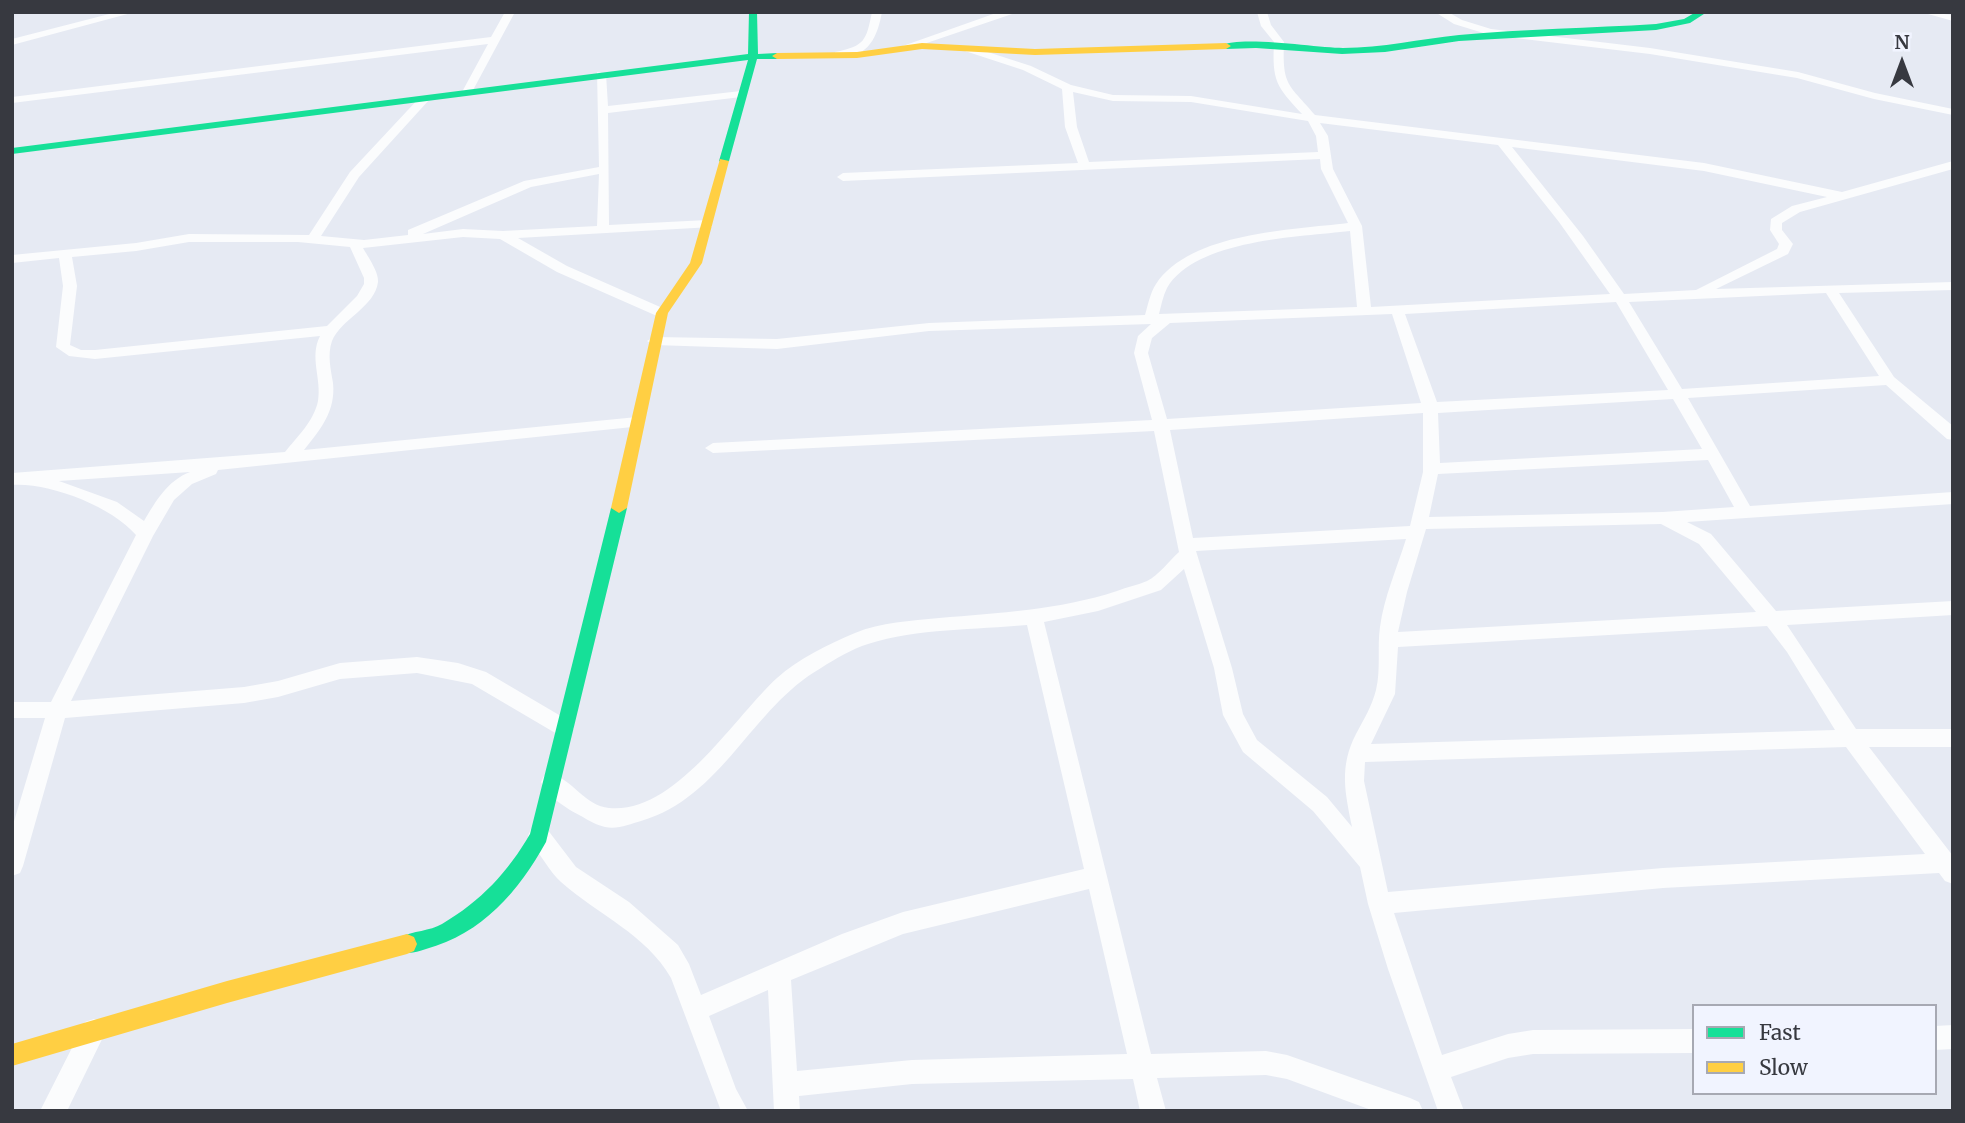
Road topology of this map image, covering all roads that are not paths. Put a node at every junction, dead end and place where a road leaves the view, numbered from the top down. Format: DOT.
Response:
graph roads {
  1 [pos="130,12"];
  2 [pos="510,12"];
  3 [pos="753,12"];
  4 [pos="877,12"];
  5 [pos="1013,12"];
  6 [pos="1262,12"];
  7 [pos="1440,12"];
  8 [pos="1703,12"];
  9 [pos="1931,12"];
  10 [pos="1953,18"];
  11 [pos="1513,34"];
  12 [pos="494,40"];
  13 [pos="12,42"];
  14 [pos="1280,46"];
  15 [pos="905,47"];
  16 [pos="969,49"];
  17 [pos="839,54"];
  18 [pos="753,57"];
  19 [pos="601,74"];
  20 [pos="1067,87"];
  21 [pos="467,92"];
  22 [pos="741,94"];
  23 [pos="425,98"];
  24 [pos="12,100"];
  25 [pos="603,110"];
  26 [pos="1953,112"];
  27 [pos="1310,116"];
  28 [pos="1502,142"];
  29 [pos="12,151"];
  30 [pos="1323,155"];
  31 [pos="1953,165"];
  32 [pos="1085,166"];
  33 [pos="605,169"];
  34 [pos="843,177"];
  35 [pos="1842,196"];
  36 [pos="707,224"];
  37 [pos="1356,226"];
  38 [pos="603,228"];
  39 [pos="503,234"];
  40 [pos="313,239"];
  41 [pos="393,241"];
  42 [pos="355,244"];
  43 [pos="65,254"];
  44 [pos="12,258"];
  45 [pos="1953,286"];
  46 [pos="1829,288"];
  47 [pos="1694,294"];
  48 [pos="1620,299"];
  49 [pos="1398,310"];
  50 [pos="1364,311"];
  51 [pos="662,313"];
  52 [pos="1158,319"];
  53 [pos="332,330"];
  54 [pos="654,341"];
  55 [pos="1889,380"];
  56 [pos="1680,396"];
  57 [pos="1430,409"];
  58 [pos="637,422"];
  59 [pos="1161,426"];
  60 [pos="1953,435"];
  61 [pos="713,448"];
  62 [pos="1712,454"];
  63 [pos="289,458"];
  64 [pos="223,464"];
  65 [pos="1432,469"];
  66 [pos="19,479"];
  67 [pos="1953,498"];
  68 [pos="1745,512"];
  69 [pos="1663,518"];
  70 [pos="1419,528"];
  71 [pos="145,534"];
  72 [pos="1187,549"];
  73 [pos="1953,608"];
  74 [pos="1034,617"];
  75 [pos="1772,620"];
  76 [pos="1387,640"];
  77 [pos="12,710"];
  78 [pos="57,710"];
  79 [pos="564,727"];
  80 [pos="1852,738"];
  81 [pos="1953,738"];
  82 [pos="1357,753"];
  83 [pos="551,782"];
  84 [pos="539,836"];
  85 [pos="1368,862"];
  86 [pos="12,866"];
  87 [pos="1949,869"];
  88 [pos="1097,877"];
  89 [pos="1379,904"];
  90 [pos="779,973"];
  91 [pos="695,1010"];
  92 [pos="94,1031"];
  93 [pos="1692,1041"];
  94 [pos="12,1055"];
  95 [pos="1142,1066"];
  96 [pos="1436,1069"];
  97 [pos="786,1085"];
  98 [pos="54,1111"];
  99 [pos="735,1111"];
  100 [pos="788,1111"];
  101 [pos="1153,1111"];
  102 [pos="1410,1111"];
  103 [pos="1451,1111"];
  1 -- 13 [label="street"];
  2 -- 12 [label="street"];
  3 -- 18 [label="street"];
  4 -- 17 [label="street"];
  5 -- 15 [label="street"];
  6 -- 14 [label="street"];
  7 -- 11 [label="street"];
  8 -- 11 [label="street"];
  9 -- 10 [label="street"];
  11 -- 14 [label="street"];
  11 -- 26 [label="street"];
  12 -- 21 [label="street"];
  12 -- 24 [label="street"];
  14 -- 16 [label="street"];
  14 -- 27 [label="street"];
  15 -- 16 [label="street"];
  15 -- 17 [label="street"];
  16 -- 20 [label="street"];
  17 -- 18 [label="street"];
  18 -- 19 [label="street"];
  18 -- 22 [label="street"];
  19 -- 21 [label="street"];
  19 -- 25 [label="street"];
  20 -- 27 [label="street"];
  20 -- 32 [label="street"];
  21 -- 23 [label="street"];
  22 -- 25 [label="street"];
  22 -- 36 [label="street"];
  23 -- 29 [label="street"];
  23 -- 40 [label="street"];
  25 -- 33 [label="street"];
  27 -- 28 [label="street"];
  27 -- 30 [label="street"];
  28 -- 35 [label="street"];
  28 -- 48 [label="street"];
  30 -- 32 [label="street"];
  30 -- 37 [label="street"];
  31 -- 35 [label="street"];
  32 -- 34 [label="street"];
  33 -- 38 [label="street"];
  33 -- 41 [label="street"];
  35 -- 47 [label="street"];
  36 -- 38 [label="street"];
  36 -- 51 [label="street"];
  37 -- 50 [label="street"];
  37 -- 52 [label="street"];
  38 -- 39 [label="street"];
  39 -- 41 [label="street"];
  39 -- 51 [label="street"];
  40 -- 42 [label="street"];
  40 -- 43 [label="street"];
  41 -- 42 [label="street"];
  42 -- 53 [label="street"];
  43 -- 44 [label="street"];
  43 -- 53 [label="street"];
  45 -- 46 [label="street"];
  46 -- 47 [label="street"];
  46 -- 55 [label="street"];
  47 -- 48 [label="street"];
  48 -- 49 [label="street"];
  48 -- 56 [label="street"];
  49 -- 50 [label="street"];
  49 -- 57 [label="street"];
  50 -- 52 [label="street"];
  51 -- 54 [label="street"];
  52 -- 54 [label="street"];
  52 -- 59 [label="street"];
  53 -- 63 [label="street"];
  54 -- 58 [label="street"];
  55 -- 56 [label="street"];
  55 -- 60 [label="street"];
  56 -- 57 [label="street"];
  56 -- 62 [label="street"];
  57 -- 59 [label="street"];
  57 -- 65 [label="street"];
  58 -- 63 [label="street"];
  58 -- 79 [label="street"];
  59 -- 61 [label="street"];
  59 -- 72 [label="street"];
  62 -- 65 [label="street"];
  62 -- 68 [label="street"];
  63 -- 64 [label="street"];
  64 -- 66 [label="street"];
  64 -- 71 [label="street"];
  65 -- 70 [label="street"];
  66 -- 71 [label="street"];
  67 -- 68 [label="street"];
  68 -- 69 [label="street"];
  69 -- 70 [label="street"];
  69 -- 75 [label="street"];
  70 -- 72 [label="street"];
  70 -- 76 [label="street"];
  71 -- 78 [label="street"];
  72 -- 74 [label="street"];
  72 -- 85 [label="street"];
  73 -- 75 [label="street"];
  74 -- 83 [label="street"];
  74 -- 88 [label="street"];
  75 -- 76 [label="street"];
  75 -- 80 [label="street"];
  76 -- 82 [label="street"];
  77 -- 78 [label="street"];
  78 -- 79 [label="street"];
  78 -- 86 [label="street"];
  79 -- 83 [label="street"];
  80 -- 81 [label="street"];
  80 -- 82 [label="street"];
  80 -- 87 [label="street"];
  82 -- 85 [label="street"];
  83 -- 84 [label="street"];
  84 -- 91 [label="street"];
  84 -- 92 [label="street"];
  85 -- 89 [label="street"];
  87 -- 89 [label="street"];
  88 -- 90 [label="street"];
  88 -- 95 [label="street"];
  89 -- 96 [label="street"];
  90 -- 91 [label="street"];
  90 -- 97 [label="street"];
  91 -- 99 [label="street"];
  92 -- 94 [label="street"];
  92 -- 98 [label="street"];
  93 -- 96 [label="street"];
  95 -- 97 [label="street"];
  95 -- 101 [label="street"];
  95 -- 102 [label="street"];
  96 -- 103 [label="street"];
  97 -- 100 [label="street"];
}
